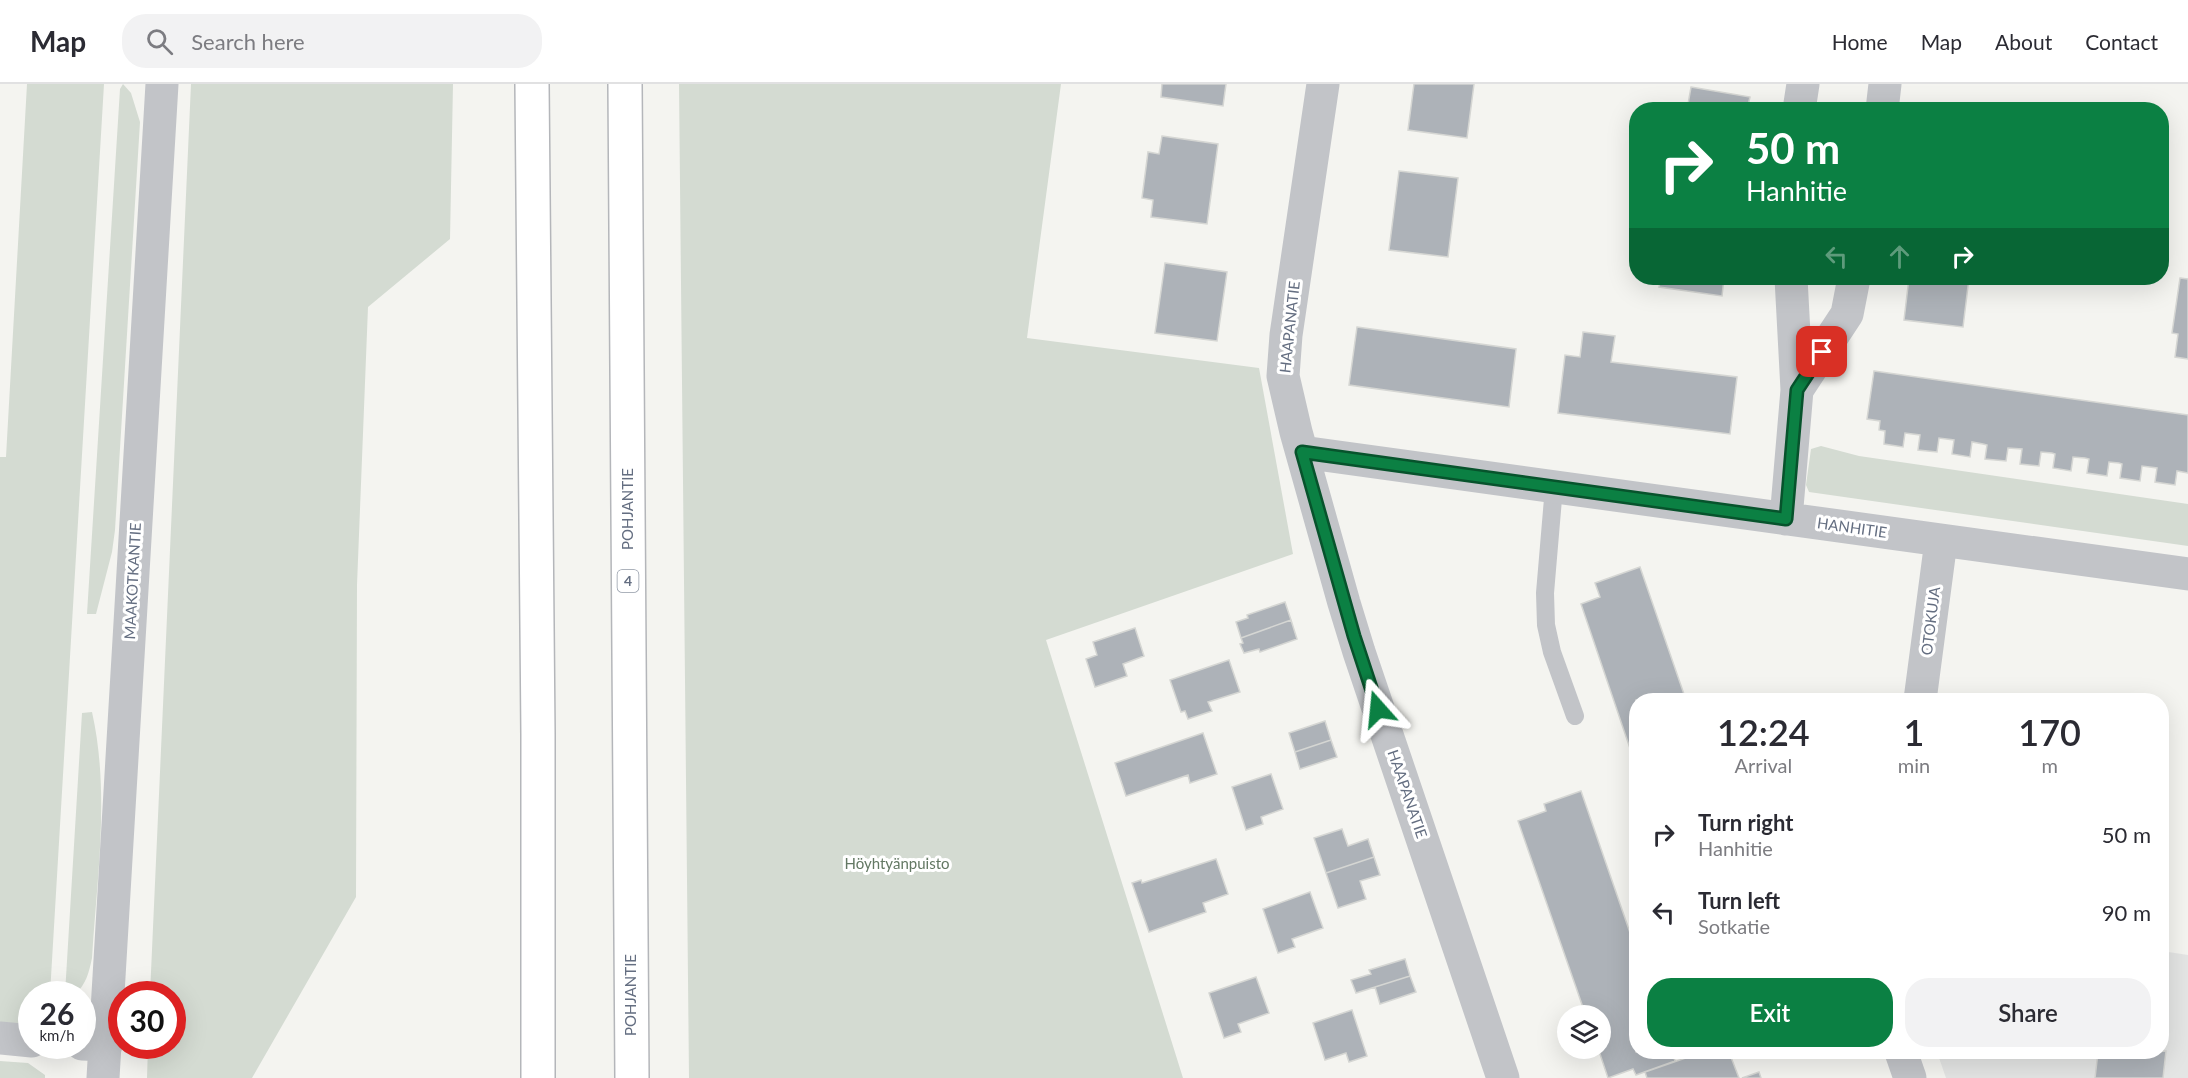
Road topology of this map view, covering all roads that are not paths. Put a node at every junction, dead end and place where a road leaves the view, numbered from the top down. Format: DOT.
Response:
graph roads {
  1 [pos="162,84"];
  2 [pos="532,84"];
  3 [pos="625,84"];
  4 [pos="1323,84"];
  5 [pos="1803,84"];
  6 [pos="1885,84"];
  7 [pos="1800,102"];
  8 [pos="1883,102"];
  9 [pos="1791,285"];
  10 [pos="1853,285"];
  11 [pos="1797,390"];
  12 [pos="1302,452"];
  13 [pos="1554,487"];
  14 [pos="1786,519"];
  15 [pos="1941,541"];
  16 [pos="2188,574"];
  17 [pos="1921,693"];
  18 [pos="1575,716"];
  19 [pos="96,1017"];
  20 [pos="0,1038"];
  21 [pos="18,1040"];
  22 [pos="96,1052"];
  23 [pos="1903,1059"];
  24 [pos="103,1078"];
  25 [pos="538,1078"];
  26 [pos="632,1078"];
  27 [pos="1503,1078"];
  28 [pos="1910,1078"];
  1 -- 19 [label="street, MAAKOTKANTIE"];
  2 -- 25 [label="highway"];
  3 -- 26 [label="highway, POHJANTIE / 4"];
  4 -- 12 [label="street, HAAPANATIE"];
  5 -- 7 [label="street"];
  6 -- 8 [label="street"];
  9 -- 11 [label="street"];
  10 -- 11 [label="street"];
  11 -- 14 [label="street"];
  12 -- 13 [label="street, HANHITIE"];
  12 -- 27 [label="street, HAAPANATIE"];
  13 -- 14 [label="street, HANHITIE"];
  13 -- 18 [label="lane"];
  14 -- 15 [label="street, HANHITIE"];
  15 -- 16 [label="street, HANHITIE"];
  15 -- 17 [label="street, OTOKUJA"];
  20 -- 21 [label="street"];
  22 -- 24 [label="street, MAAKOTKANTIE"];
  23 -- 28 [label="street"];
}
